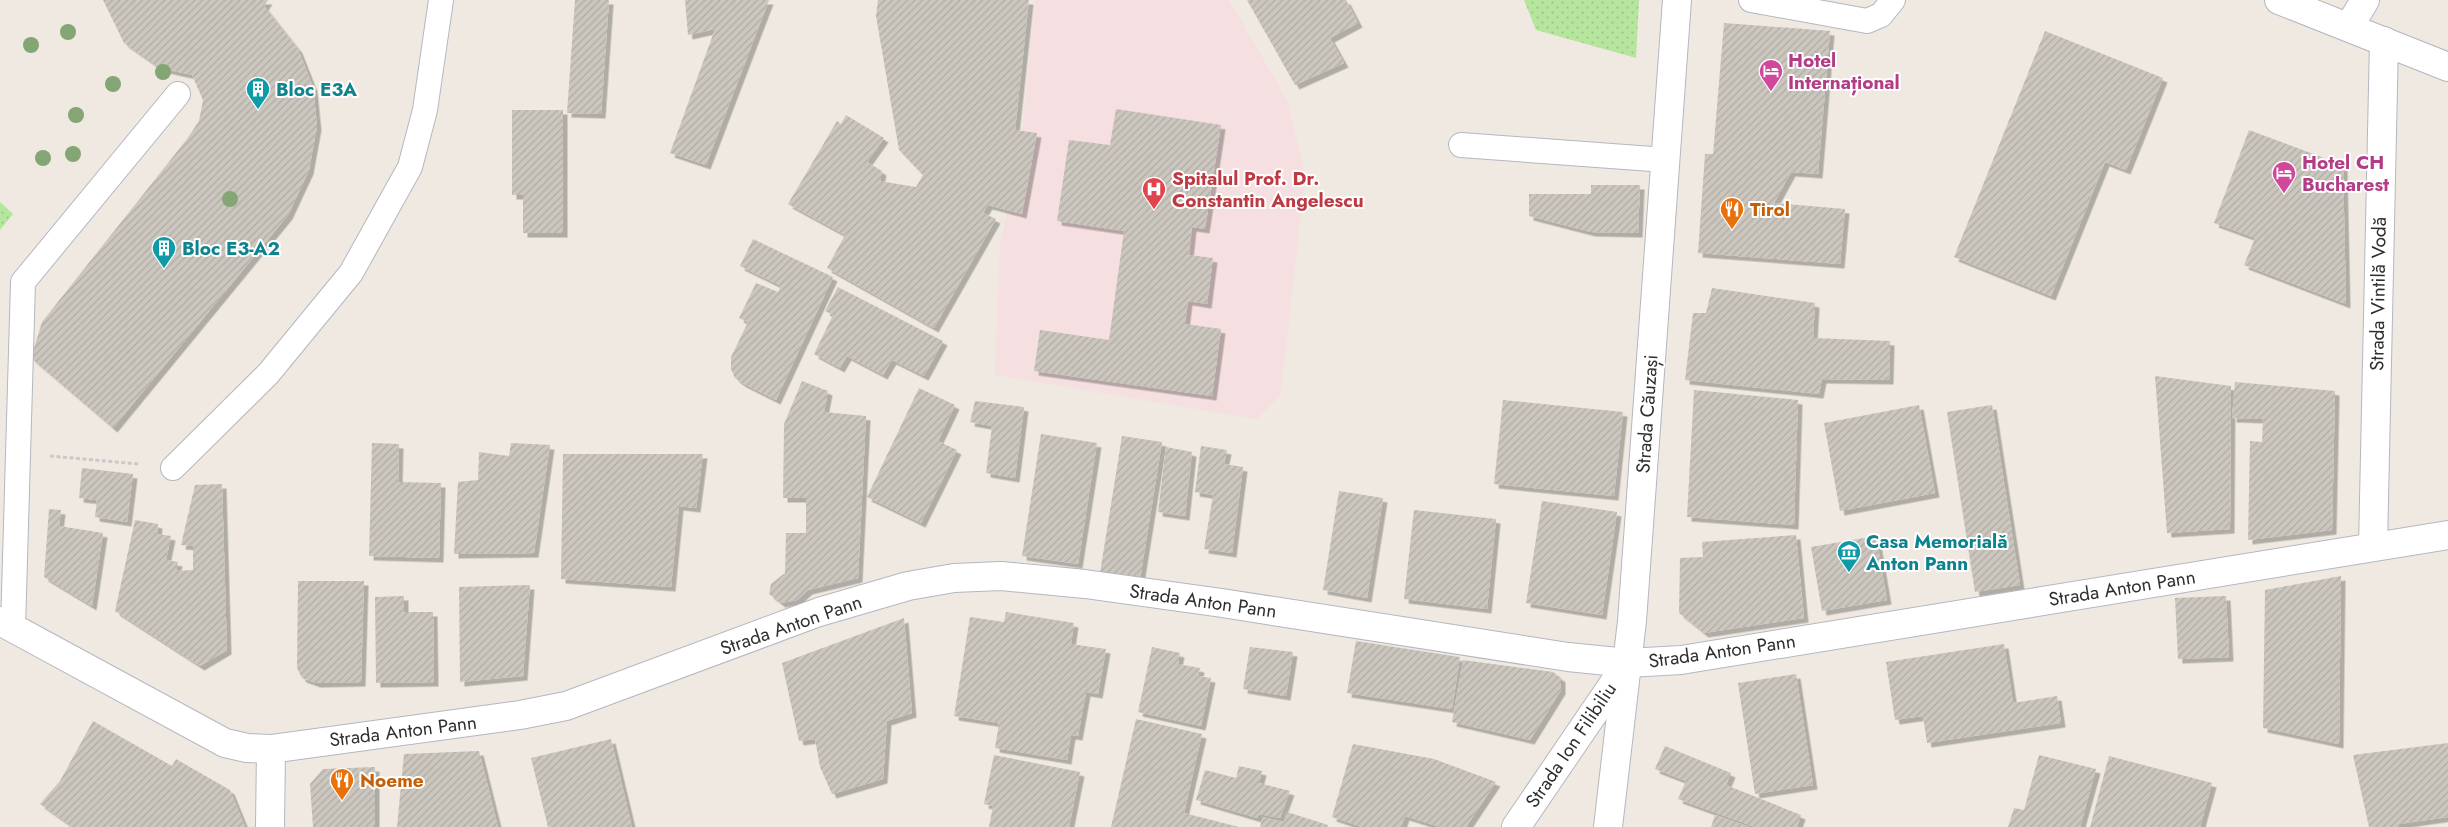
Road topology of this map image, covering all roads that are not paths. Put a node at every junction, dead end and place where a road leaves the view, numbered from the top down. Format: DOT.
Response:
graph roads {
  1 [pos="441,0"];
  2 [pos="1677,0"];
  3 [pos="1751,0"];
  4 [pos="1892,0"];
  5 [pos="2279,0"];
  6 [pos="2365,0"];
  7 [pos="2349,27"];
  8 [pos="2384,41"];
  9 [pos="2448,66"];
  10 [pos="178,94"];
  11 [pos="1461,145"];
  12 [pos="1666,160"];
  13 [pos="174,468"];
  14 [pos="2448,535"];
  15 [pos="2373,546"];
  16 [pos="7,625"];
  17 [pos="1628,663"];
  18 [pos="271,749"];
  19 [pos="270,827"];
  20 [pos="1516,827"];
  21 [pos="1608,827"];
  1 -- 13 [label="lane"];
  2 -- 12 [label="street, Strada Căuzași"];
  3 -- 4 [label="lane"];
  5 -- 7 [label="street"];
  6 -- 7 [label="street"];
  7 -- 8 [label="street"];
  8 -- 9 [label="street"];
  8 -- 15 [label="street, Strada Vintilă Vodă"];
  10 -- 16 [label="lane"];
  11 -- 12 [label="lane"];
  12 -- 17 [label="street, Strada Căuzași"];
  14 -- 15 [label="street, Strada Anton Pann"];
  15 -- 17 [label="street, Strada Anton Pann"];
  16 -- 18 [label="street, Strada Anton Pann"];
  17 -- 18 [label="street, Strada Anton Pann"];
  17 -- 20 [label="street, Strada Ion Filibiliu"];
  17 -- 21 [label="street, Strada Căuzași"];
  18 -- 19 [label="street"];
}
